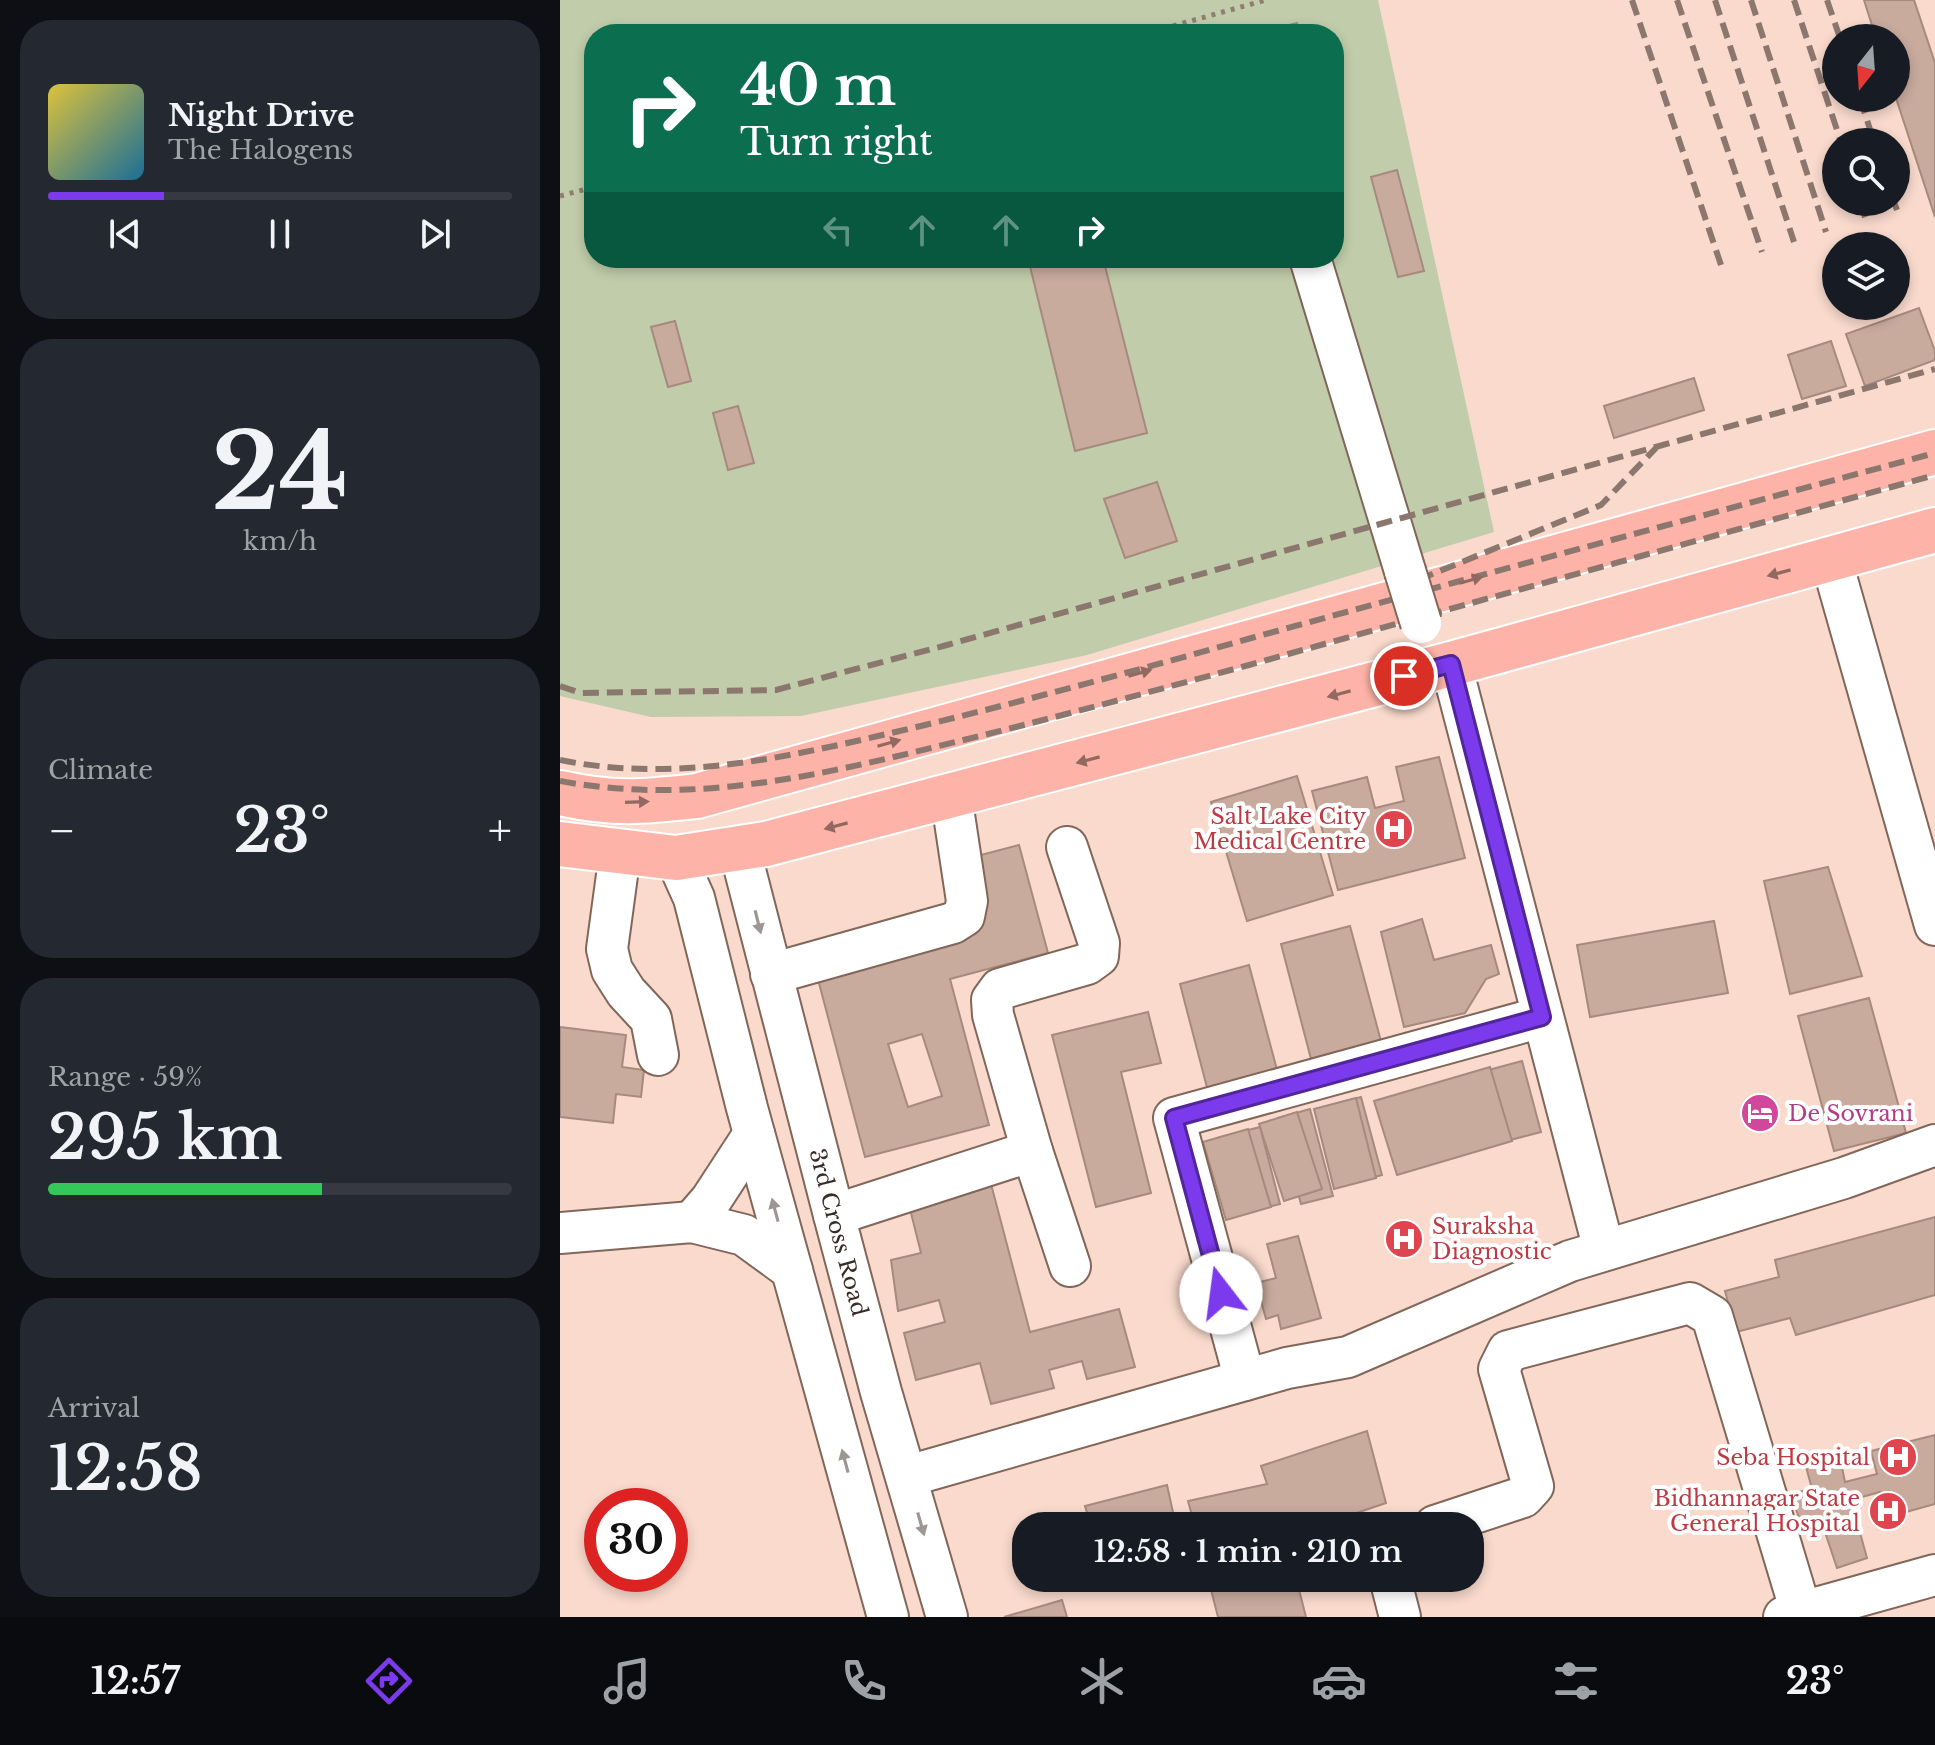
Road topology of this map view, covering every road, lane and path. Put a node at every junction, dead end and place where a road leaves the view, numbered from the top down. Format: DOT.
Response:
graph roads {
  1 [pos="1266,0"];
  2 [pos="1180,24"];
  3 [pos="584,190"];
  4 [pos="560,196"];
  5 [pos="1313,268"];
  6 [pos="1935,452"];
  7 [pos="1935,530"];
  8 [pos="1831,559"];
  9 [pos="1443,666"];
  10 [pos="560,793"];
  11 [pos="951,795"];
  12 [pos="560,844"];
  13 [pos="739,847"];
  14 [pos="1067,847"];
  15 [pos="620,853"];
  16 [pos="676,858"];
  17 [pos="1935,925"];
  18 [pos="771,974"];
  19 [pos="1542,1017"];
  20 [pos="658,1055"];
  21 [pos="754,1134"];
  22 [pos="1935,1145"];
  23 [pos="1032,1151"];
  24 [pos="834,1215"];
  25 [pos="692,1222"];
  26 [pos="560,1233"];
  27 [pos="1604,1250"];
  28 [pos="1070,1266"];
  29 [pos="792,1270"];
  30 [pos="1245,1380"];
  31 [pos="881,1392"];
  32 [pos="830,1406"];
  33 [pos="908,1476"];
  34 [pos="1477,1512"];
  35 [pos="1935,1575"];
  36 [pos="1394,1592"];
  37 [pos="1901,1601"];
  38 [pos="1792,1615"];
  39 [pos="888,1617"];
  40 [pos="947,1617"];
  41 [pos="1400,1617"];
  1 -- 2 [label="path"];
  3 -- 4 [label="path"];
  5 -- 9 [label="street, bridge"];
  10 -- 6 [label="main road, one-way"];
  7 -- 8 [label="main road"];
  8 -- 9 [label="main road, one-way"];
  8 -- 17 [label="street"];
  9 -- 11 [label="main road, one-way"];
  9 -- 19 [label="street"];
  11 -- 13 [label="main road, one-way"];
  11 -- 18 [label="street"];
  12 -- 15 [label="main road"];
  13 -- 16 [label="main road"];
  13 -- 18 [label="street, 3rd Cross Road, one-way"];
  14 -- 23 [label="street"];
  15 -- 16 [label="main road"];
  15 -- 20 [label="street"];
  16 -- 21 [label="street"];
  18 -- 24 [label="street, 3rd Cross Road"];
  19 -- 27 [label="street"];
  19 -- 30 [label="street"];
  21 -- 25 [label="street"];
  29 -- 21 [label="street, one-way"];
  22 -- 27 [label="street"];
  23 -- 24 [label="street"];
  23 -- 28 [label="street"];
  24 -- 31 [label="street, 3rd Cross Road"];
  25 -- 26 [label="street"];
  25 -- 29 [label="street"];
  27 -- 30 [label="street"];
  29 -- 32 [label="street"];
  30 -- 33 [label="street"];
  31 -- 32 [label="street"];
  31 -- 33 [label="street, 3rd Cross Road"];
  39 -- 32 [label="street, one-way"];
  33 -- 40 [label="street, 3rd Cross Road, one-way"];
  34 -- 38 [label="street"];
  35 -- 37 [label="street"];
  36 -- 41 [label="street"];
  37 -- 38 [label="street"];
}
